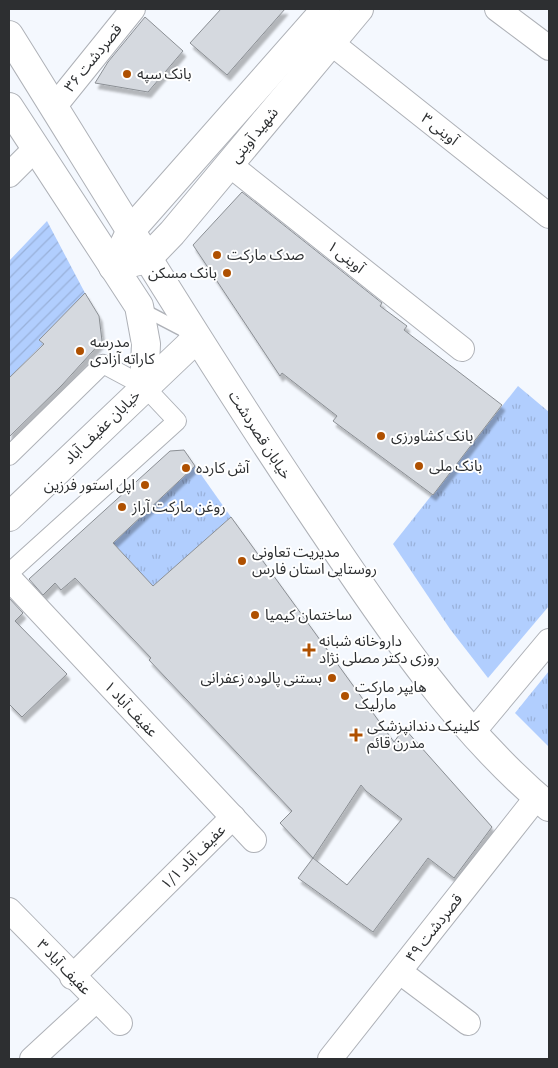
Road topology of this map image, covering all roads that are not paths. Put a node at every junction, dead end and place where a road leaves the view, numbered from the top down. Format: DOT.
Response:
graph roads {
  1 [pos="133,9"];
  2 [pos="326,9"];
  3 [pos="359,9"];
  4 [pos="496,9"];
  5 [pos="9,35"];
  6 [pos="330,42"];
  7 [pos="549,48"];
  8 [pos="9,107"];
  9 [pos="54,107"];
  10 [pos="36,148"];
  11 [pos="230,165"];
  12 [pos="9,175"];
  13 [pos="549,216"];
  14 [pos="131,230"];
  15 [pos="147,259"];
  16 [pos="113,267"];
  17 [pos="139,306"];
  18 [pos="197,338"];
  19 [pos="462,349"];
  20 [pos="144,386"];
  21 [pos="9,456"];
  22 [pos="9,516"];
  23 [pos="9,573"];
  24 [pos="9,578"];
  25 [pos="549,641"];
  26 [pos="473,732"];
  27 [pos="543,802"];
  28 [pos="233,817"];
  29 [pos="254,840"];
  30 [pos="9,910"];
  31 [pos="400,972"];
  32 [pos="72,977"];
  33 [pos="96,1000"];
  34 [pos="120,1023"];
  35 [pos="468,1023"];
  36 [pos="32,1059"];
  37 [pos="330,1059"];
  1 -- 9 [label="street, ۳۶ قصردشت"];
  2 -- 14 [label="main road, شهید آوینی"];
  3 -- 6 [label="main road, شهید آوینی"];
  4 -- 7 [label="street"];
  5 -- 9 [label="main road, خیابان قصردشت"];
  6 -- 11 [label="main road, شهید آوینی"];
  6 -- 13 [label="street, ۳ آوینی"];
  8 -- 10 [label="main road"];
  9 -- 14 [label="main road, خیابان قصردشت"];
  10 -- 12 [label="street"];
  10 -- 16 [label="main road"];
  11 -- 15 [label="main road, شهید آوینی"];
  11 -- 19 [label="street, ۱ آوینی"];
  14 -- 15 [label="main road, خیابان قصردشت"];
  14 -- 16 [label="main road, شهید آوینی"];
  15 -- 16 [label="main road"];
  15 -- 18 [label="main road, خیابان قصردشت"];
  16 -- 17 [label="main road"];
  17 -- 18 [label="lane"];
  17 -- 20 [label="main road"];
  18 -- 20 [label="main road, خیابان عفیف آباد"];
  18 -- 26 [label="main road, خیابان قصردشت"];
  20 -- 21 [label="street"];
  20 -- 22 [label="main road, خیابان عفیف آباد"];
  20 -- 23 [label="street"];
  24 -- 28 [label="street, عفیف آباد ۱"];
  25 -- 26 [label="street"];
  26 -- 27 [label="main road, خیابان قصردشت"];
  27 -- 31 [label="street, قصردشت ۴۹"];
  28 -- 29 [label="street, عفیف آباد ۱"];
  28 -- 32 [label="street, عفیف آباد ۱/۱"];
  30 -- 32 [label="street, عفیف آباد ۳"];
  31 -- 35 [label="street"];
  31 -- 37 [label="street, قصردشت ۴۹"];
  32 -- 33 [label="street, عفیف آباد ۳"];
  33 -- 34 [label="street, عفیف آباد ۳"];
  33 -- 36 [label="street"];
}
